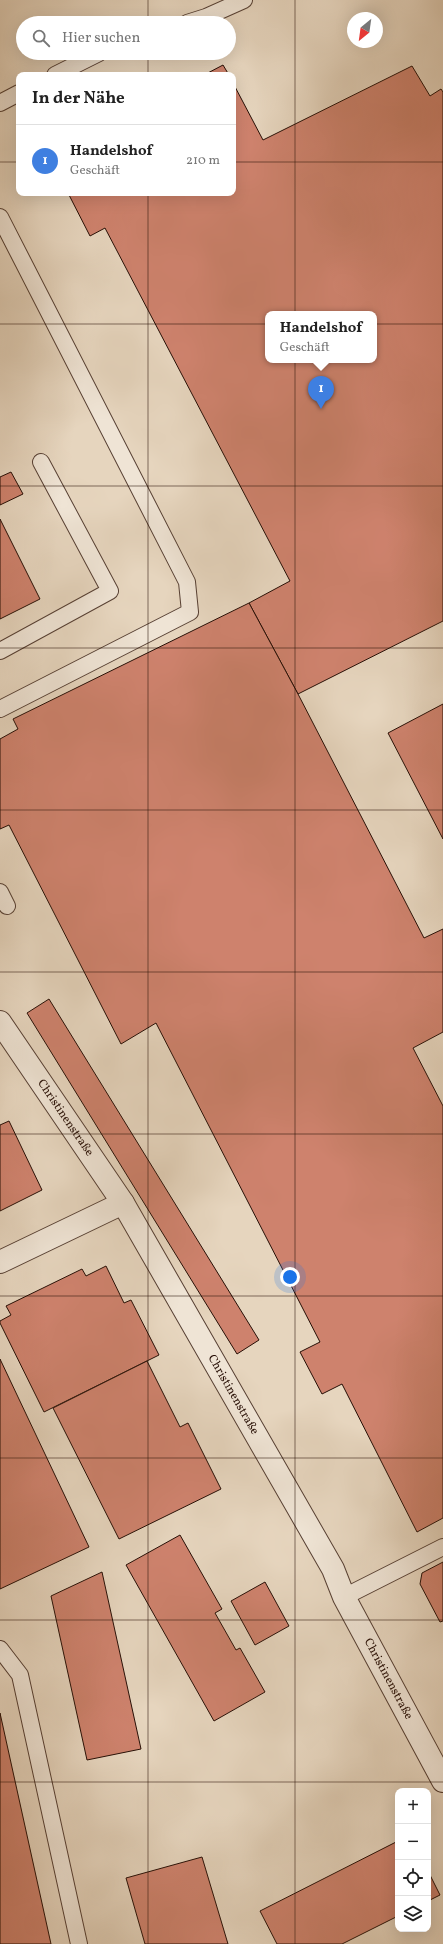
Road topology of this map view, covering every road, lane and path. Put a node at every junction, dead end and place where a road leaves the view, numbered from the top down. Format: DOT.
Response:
graph roads {
  1 [pos="244,0"];
  2 [pos="208,16"];
  3 [pos="85,60"];
  4 [pos="61,72"];
  5 [pos="16,95"];
  6 [pos="0,103"];
  7 [pos="0,217"];
  8 [pos="41,462"];
  9 [pos="0,651"];
  10 [pos="0,709"];
  11 [pos="0,1022"];
  12 [pos="123,1203"];
  13 [pos="0,1262"];
  14 [pos="443,1547"];
  15 [pos="344,1597"];
  16 [pos="0,1649"];
  17 [pos="443,1781"];
  18 [pos="79,1944"];
  1 -- 2 [label="lane"];
  3 -- 4 [label="lane"];
  5 -- 6 [label="lane"];
  7 -- 10 [label="lane"];
  8 -- 9 [label="lane"];
  11 -- 12 [label="street, Christinenstraße"];
  12 -- 13 [label="street"];
  12 -- 15 [label="street, Christinenstraße"];
  14 -- 15 [label="lane"];
  15 -- 17 [label="street, Christinenstraße"];
  16 -- 18 [label="lane"];
}
